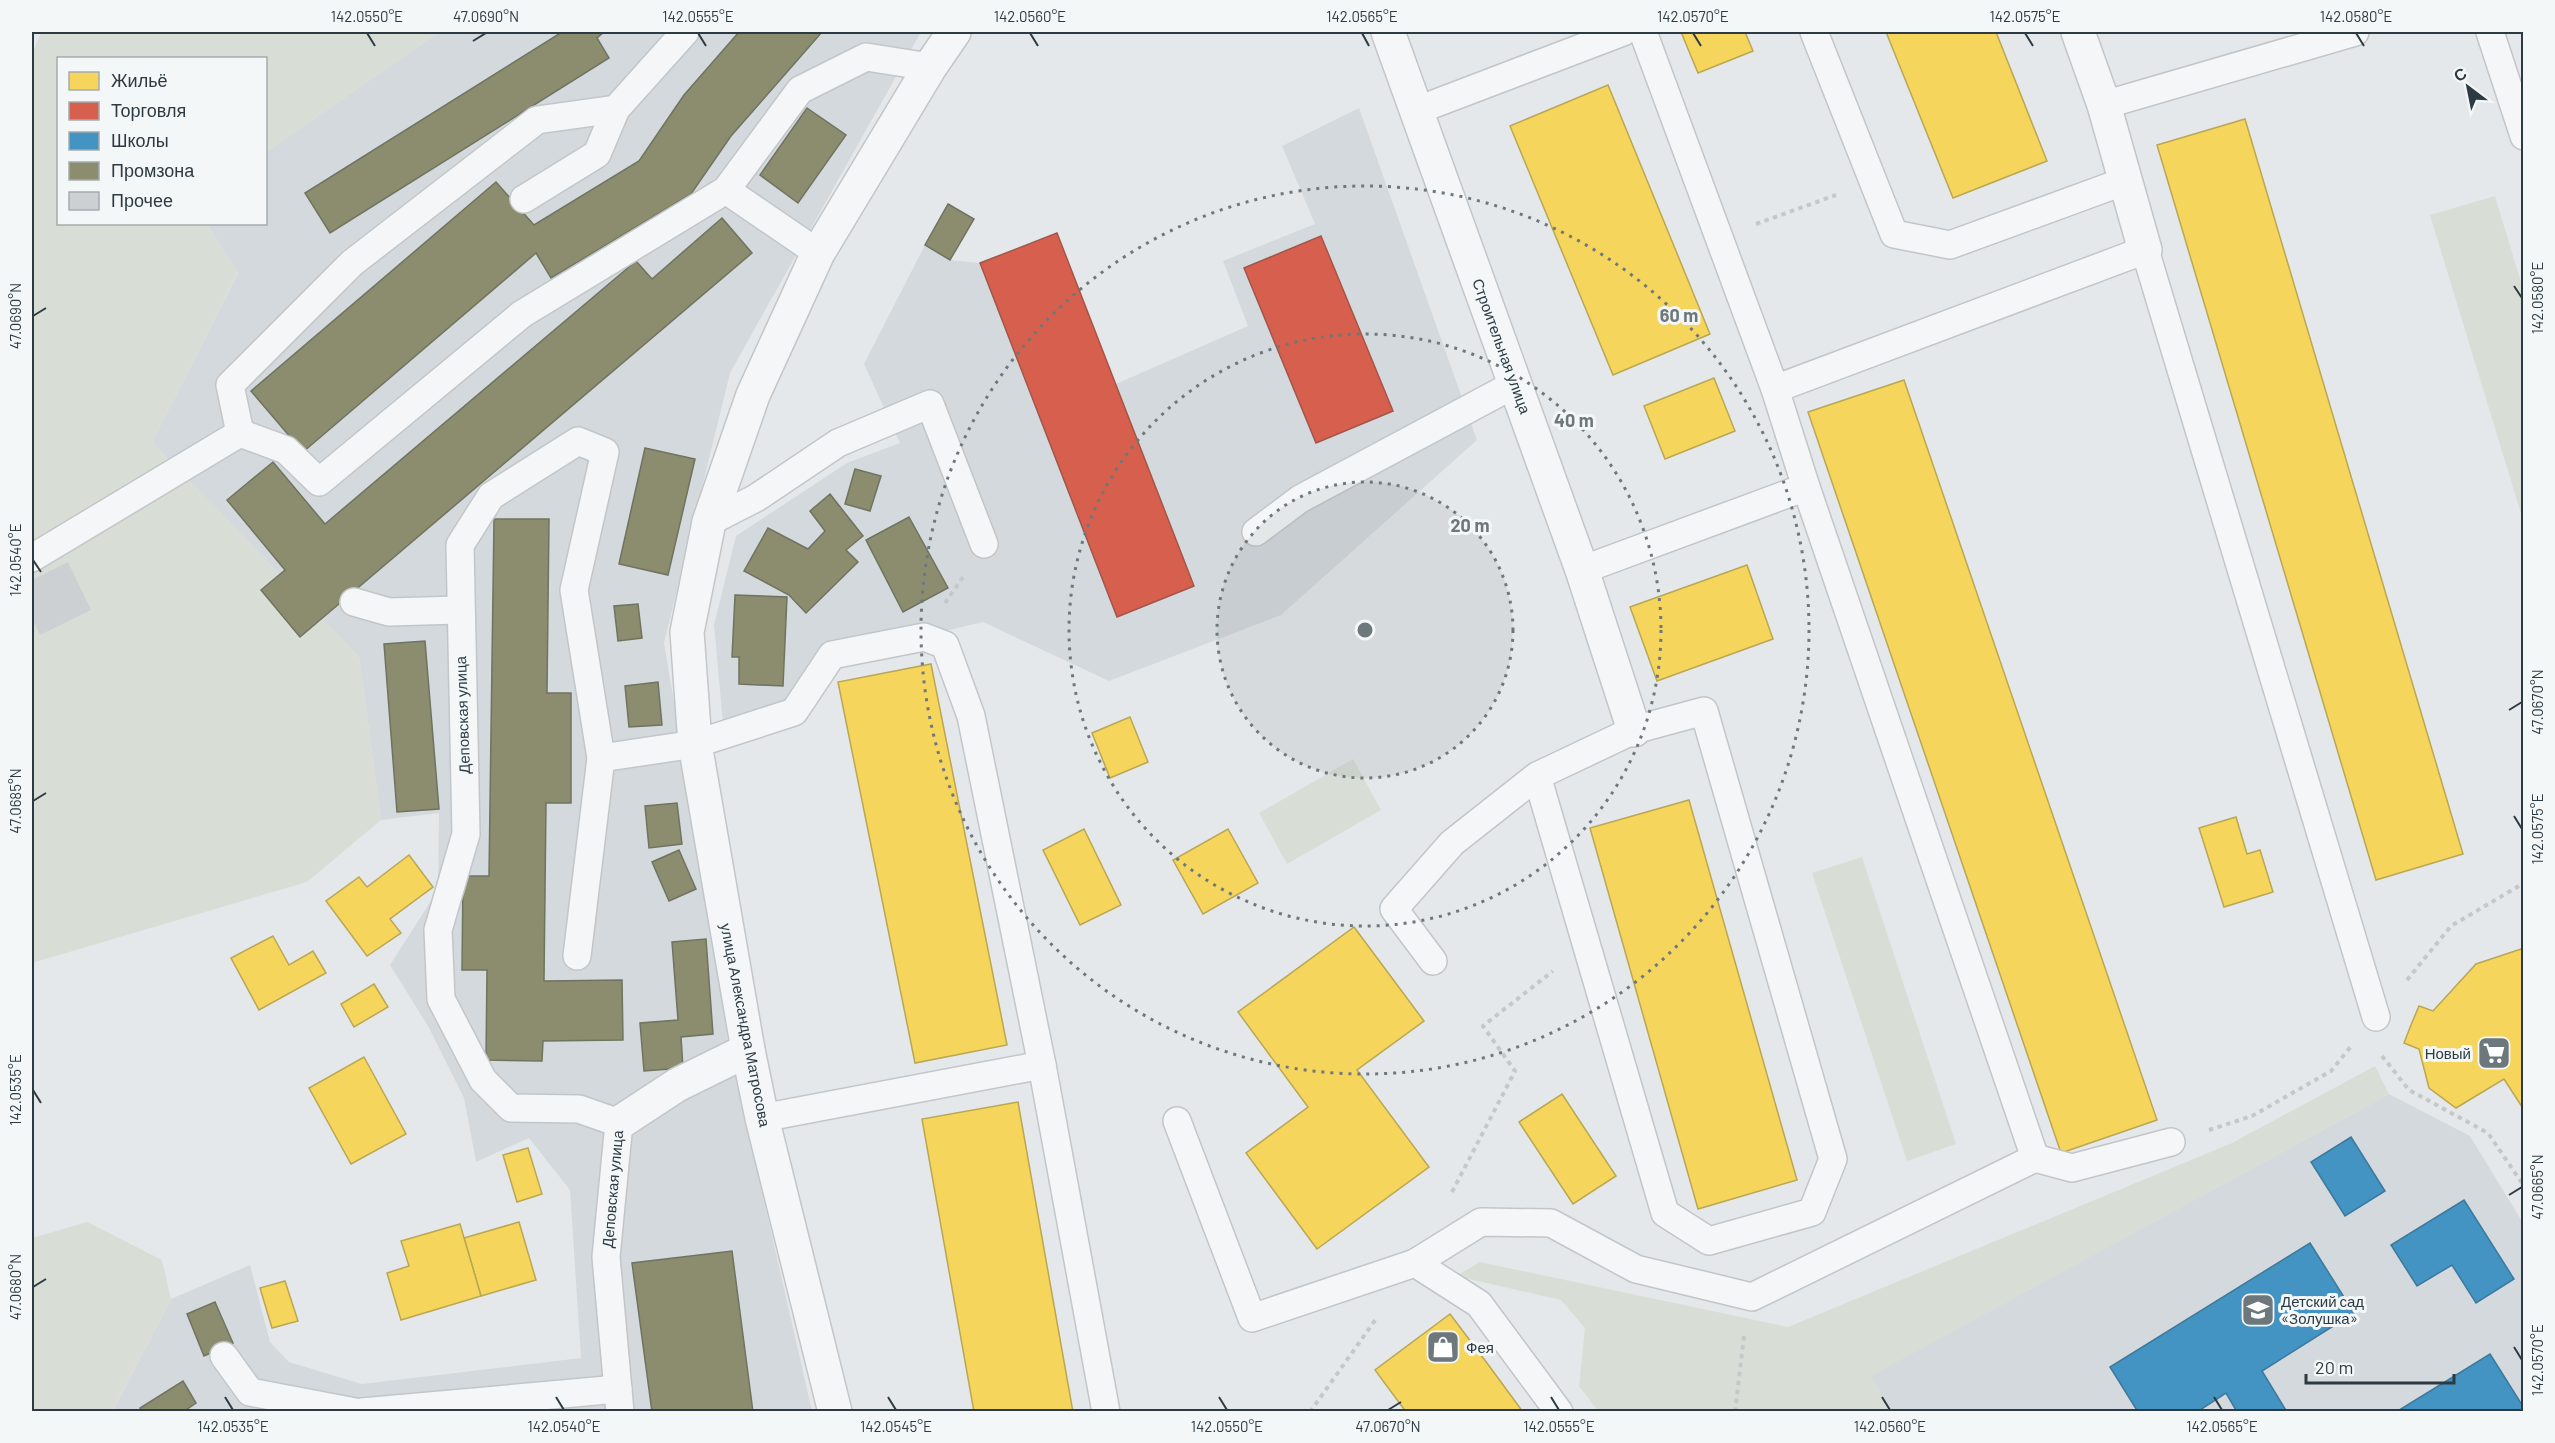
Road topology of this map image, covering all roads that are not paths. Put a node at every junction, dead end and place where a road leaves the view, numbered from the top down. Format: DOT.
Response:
graph roads {
  1 [pos="685,32"];
  2 [pos="954,32"];
  3 [pos="1388,32"];
  4 [pos="1623,32"];
  5 [pos="1643,32"];
  6 [pos="1814,32"];
  7 [pos="2078,32"];
  8 [pos="2355,32"];
  9 [pos="2490,32"];
  10 [pos="930,67"];
  11 [pos="2104,105"];
  12 [pos="616,109"];
  13 [pos="1418,110"];
  14 [pos="2523,136"];
  15 [pos="2125,181"];
  16 [pos="726,190"];
  17 [pos="524,199"];
  18 [pos="2145,250"];
  19 [pos="818,253"];
  20 [pos="1515,384"];
  21 [pos="1774,389"];
  22 [pos="240,433"];
  23 [pos="1806,487"];
  24 [pos="709,522"];
  25 [pos="1256,532"];
  26 [pos="984,544"];
  27 [pos="32,558"];
  28 [pos="1582,570"];
  29 [pos="354,602"];
  30 [pos="459,610"];
  31 [pos="1634,730"];
  32 [pos="694,744"];
  33 [pos="601,758"];
  34 [pos="1537,776"];
  35 [pos="577,956"];
  36 [pos="1433,961"];
  37 [pos="2376,1017"];
  38 [pos="748,1050"];
  39 [pos="1042,1065"];
  40 [pos="762,1118"];
  41 [pos="1177,1121"];
  42 [pos="619,1123"];
  43 [pos="2171,1142"];
  44 [pos="2035,1158"];
  45 [pos="1415,1263"];
  46 [pos="224,1356"];
  47 [pos="619,1400"];
  48 [pos="355,1412"];
  49 [pos="362,1412"];
  50 [pos="835,1412"];
  51 [pos="1106,1412"];
  52 [pos="1559,1412"];
  1 -- 12 [label="lane"];
  2 -- 10 [label="street, улица Александра Матросова"];
  3 -- 13 [label="street, Строительная улица"];
  4 -- 13 [label="lane"];
  5 -- 21 [label="lane"];
  6 -- 15 [label="lane"];
  7 -- 11 [label="street"];
  8 -- 11 [label="lane"];
  9 -- 14 [label="lane"];
  10 -- 16 [label="lane"];
  10 -- 19 [label="street, улица Александра Матросова"];
  11 -- 15 [label="street"];
  12 -- 17 [label="lane"];
  12 -- 22 [label="lane"];
  13 -- 20 [label="street, Строительная улица"];
  15 -- 18 [label="street"];
  16 -- 19 [label="lane"];
  16 -- 22 [label="lane"];
  18 -- 21 [label="lane"];
  18 -- 37 [label="lane"];
  19 -- 24 [label="street, улица Александра Матросова"];
  20 -- 25 [label="lane"];
  20 -- 28 [label="street, Строительная улица"];
  21 -- 23 [label="lane"];
  22 -- 27 [label="lane"];
  23 -- 28 [label="lane"];
  23 -- 44 [label="lane"];
  24 -- 26 [label="lane"];
  24 -- 32 [label="street, улица Александра Матросова"];
  28 -- 31 [label="street, Строительная улица"];
  29 -- 30 [label="lane"];
  30 -- 33 [label="lane, Деповская улица"];
  30 -- 42 [label="lane, Деповская улица"];
  31 -- 34 [label="lane"];
  31 -- 34 [label="lane"];
  32 -- 33 [label="lane"];
  32 -- 38 [label="street, улица Александра Матросова"];
  32 -- 39 [label="lane"];
  33 -- 35 [label="lane"];
  34 -- 36 [label="lane"];
  38 -- 40 [label="street, улица Александра Матросова"];
  38 -- 42 [label="street"];
  39 -- 40 [label="lane"];
  39 -- 51 [label="lane"];
  40 -- 50 [label="street, улица Александра Матросова"];
  41 -- 45 [label="lane"];
  42 -- 47 [label="lane, Деповская улица"];
  43 -- 44 [label="lane"];
  44 -- 45 [label="lane"];
  45 -- 52 [label="lane"];
  46 -- 48 [label="lane"];
  47 -- 49 [label="lane"];
}
